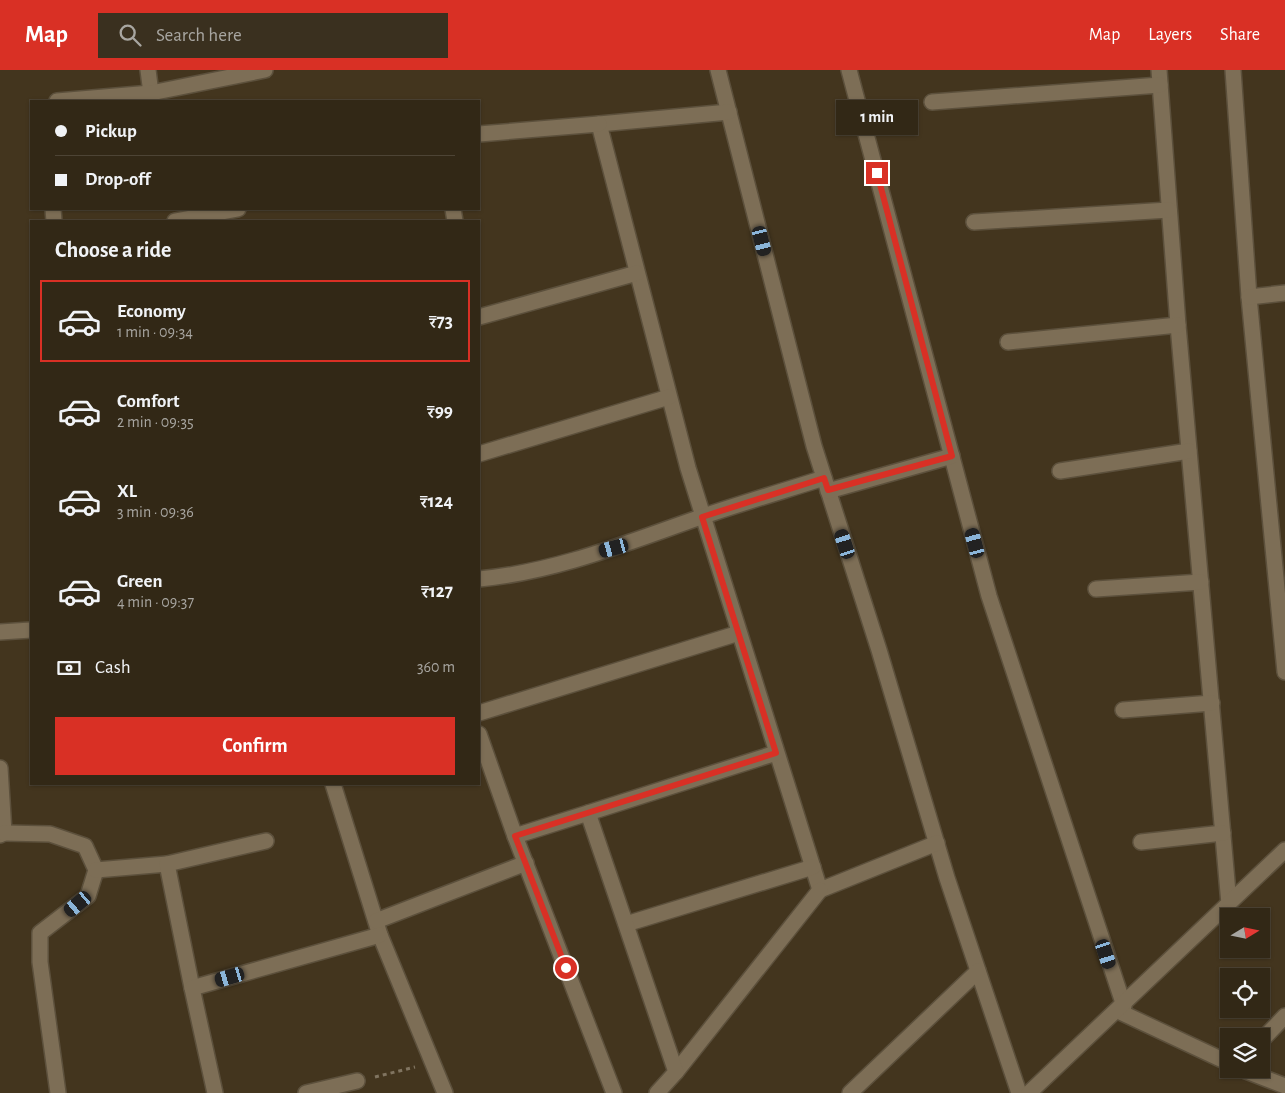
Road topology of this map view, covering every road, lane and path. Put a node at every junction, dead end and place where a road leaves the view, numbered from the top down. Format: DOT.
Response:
graph roads {
  1 [pos="148,70"];
  2 [pos="264,70"];
  3 [pos="718,70"];
  4 [pos="849,70"];
  5 [pos="1233,70"];
  6 [pos="1160,77"];
  7 [pos="151,97"];
  8 [pos="80,100"];
  9 [pos="932,102"];
  10 [pos="729,112"];
  11 [pos="599,124"];
  12 [pos="480,134"];
  13 [pos="233,210"];
  14 [pos="1170,210"];
  15 [pos="180,220"];
  16 [pos="974,222"];
  17 [pos="637,273"];
  18 [pos="1285,293"];
  19 [pos="1249,297"];
  20 [pos="480,316"];
  21 [pos="1178,325"];
  22 [pos="1008,342"];
  23 [pos="669,398"];
  24 [pos="1189,451"];
  25 [pos="480,454"];
  26 [pos="952,456"];
  27 [pos="1060,471"];
  28 [pos="826,484"];
  29 [pos="702,517"];
  30 [pos="480,579"];
  31 [pos="1200,582"];
  32 [pos="1096,589"];
  33 [pos="30,630"];
  34 [pos="0,632"];
  35 [pos="739,632"];
  36 [pos="1285,672"];
  37 [pos="1212,703"];
  38 [pos="1123,710"];
  39 [pos="480,713"];
  40 [pos="480,737"];
  41 [pos="776,753"];
  42 [pos="0,768"];
  43 [pos="333,785"];
  44 [pos="588,812"];
  45 [pos="1223,833"];
  46 [pos="2,834"];
  47 [pos="515,836"];
  48 [pos="266,841"];
  49 [pos="1142,842"];
  50 [pos="937,844"];
  51 [pos="1285,850"];
  52 [pos="526,863"];
  53 [pos="168,864"];
  54 [pos="813,867"];
  55 [pos="96,870"];
  56 [pos="820,890"];
  57 [pos="1229,904"];
  58 [pos="626,924"];
  59 [pos="378,928"];
  60 [pos="978,971"];
  61 [pos="192,988"];
  62 [pos="1121,1008"];
  63 [pos="1285,1016"];
  64 [pos="1270,1032"];
  65 [pos="1220,1059"];
  66 [pos="434,1063"];
  67 [pos="676,1072"];
  68 [pos="1264,1078"];
  69 [pos="357,1081"];
  70 [pos="1285,1086"];
  71 [pos="58,1093"];
  72 [pos="215,1093"];
  73 [pos="306,1093"];
  74 [pos="445,1093"];
  75 [pos="614,1093"];
  76 [pos="657,1093"];
  77 [pos="850,1093"];
  78 [pos="1019,1093"];
  79 [pos="1029,1093"];
  1 -- 7 [label="street"];
  2 -- 7 [label="street"];
  3 -- 10 [label="street"];
  4 -- 26 [label="street"];
  5 -- 19 [label="street"];
  6 -- 9 [label="street"];
  6 -- 14 [label="street"];
  7 -- 8 [label="street"];
  10 -- 11 [label="street"];
  10 -- 28 [label="street"];
  11 -- 12 [label="street"];
  11 -- 17 [label="street"];
  13 -- 15 [label="street"];
  14 -- 16 [label="street"];
  14 -- 21 [label="street"];
  17 -- 20 [label="street"];
  17 -- 23 [label="street"];
  18 -- 19 [label="street"];
  19 -- 36 [label="street"];
  21 -- 22 [label="street"];
  21 -- 24 [label="street"];
  23 -- 25 [label="street"];
  23 -- 29 [label="street"];
  24 -- 27 [label="street"];
  24 -- 31 [label="street"];
  26 -- 28 [label="street"];
  26 -- 62 [label="street"];
  28 -- 29 [label="street"];
  28 -- 50 [label="street"];
  29 -- 30 [label="street"];
  29 -- 35 [label="street"];
  31 -- 32 [label="street"];
  31 -- 37 [label="street"];
  33 -- 34 [label="street"];
  35 -- 39 [label="street"];
  35 -- 41 [label="street"];
  37 -- 38 [label="street"];
  37 -- 45 [label="street"];
  40 -- 47 [label="street"];
  41 -- 44 [label="street"];
  41 -- 54 [label="street"];
  42 -- 46 [label="street"];
  43 -- 59 [label="street"];
  44 -- 47 [label="street"];
  44 -- 58 [label="street"];
  45 -- 49 [label="street"];
  45 -- 57 [label="street"];
  46 -- 55 [label="street"];
  47 -- 52 [label="street"];
  48 -- 53 [label="street"];
  50 -- 56 [label="street"];
  50 -- 60 [label="street"];
  51 -- 57 [label="street"];
  52 -- 59 [label="street"];
  52 -- 75 [label="street"];
  53 -- 55 [label="street"];
  53 -- 61 [label="street"];
  54 -- 56 [label="street"];
  54 -- 58 [label="street"];
  55 -- 71 [label="street"];
  56 -- 67 [label="street"];
  57 -- 62 [label="street"];
  58 -- 67 [label="street"];
  59 -- 61 [label="street"];
  59 -- 66 [label="street"];
  60 -- 77 [label="street"];
  60 -- 78 [label="street"];
  61 -- 72 [label="street"];
  62 -- 65 [label="street"];
  62 -- 79 [label="street"];
  63 -- 64 [label="street"];
  66 -- 69 [label="path"];
  66 -- 74 [label="street"];
  67 -- 76 [label="street"];
  68 -- 70 [label="street"];
  69 -- 73 [label="street"];
}
